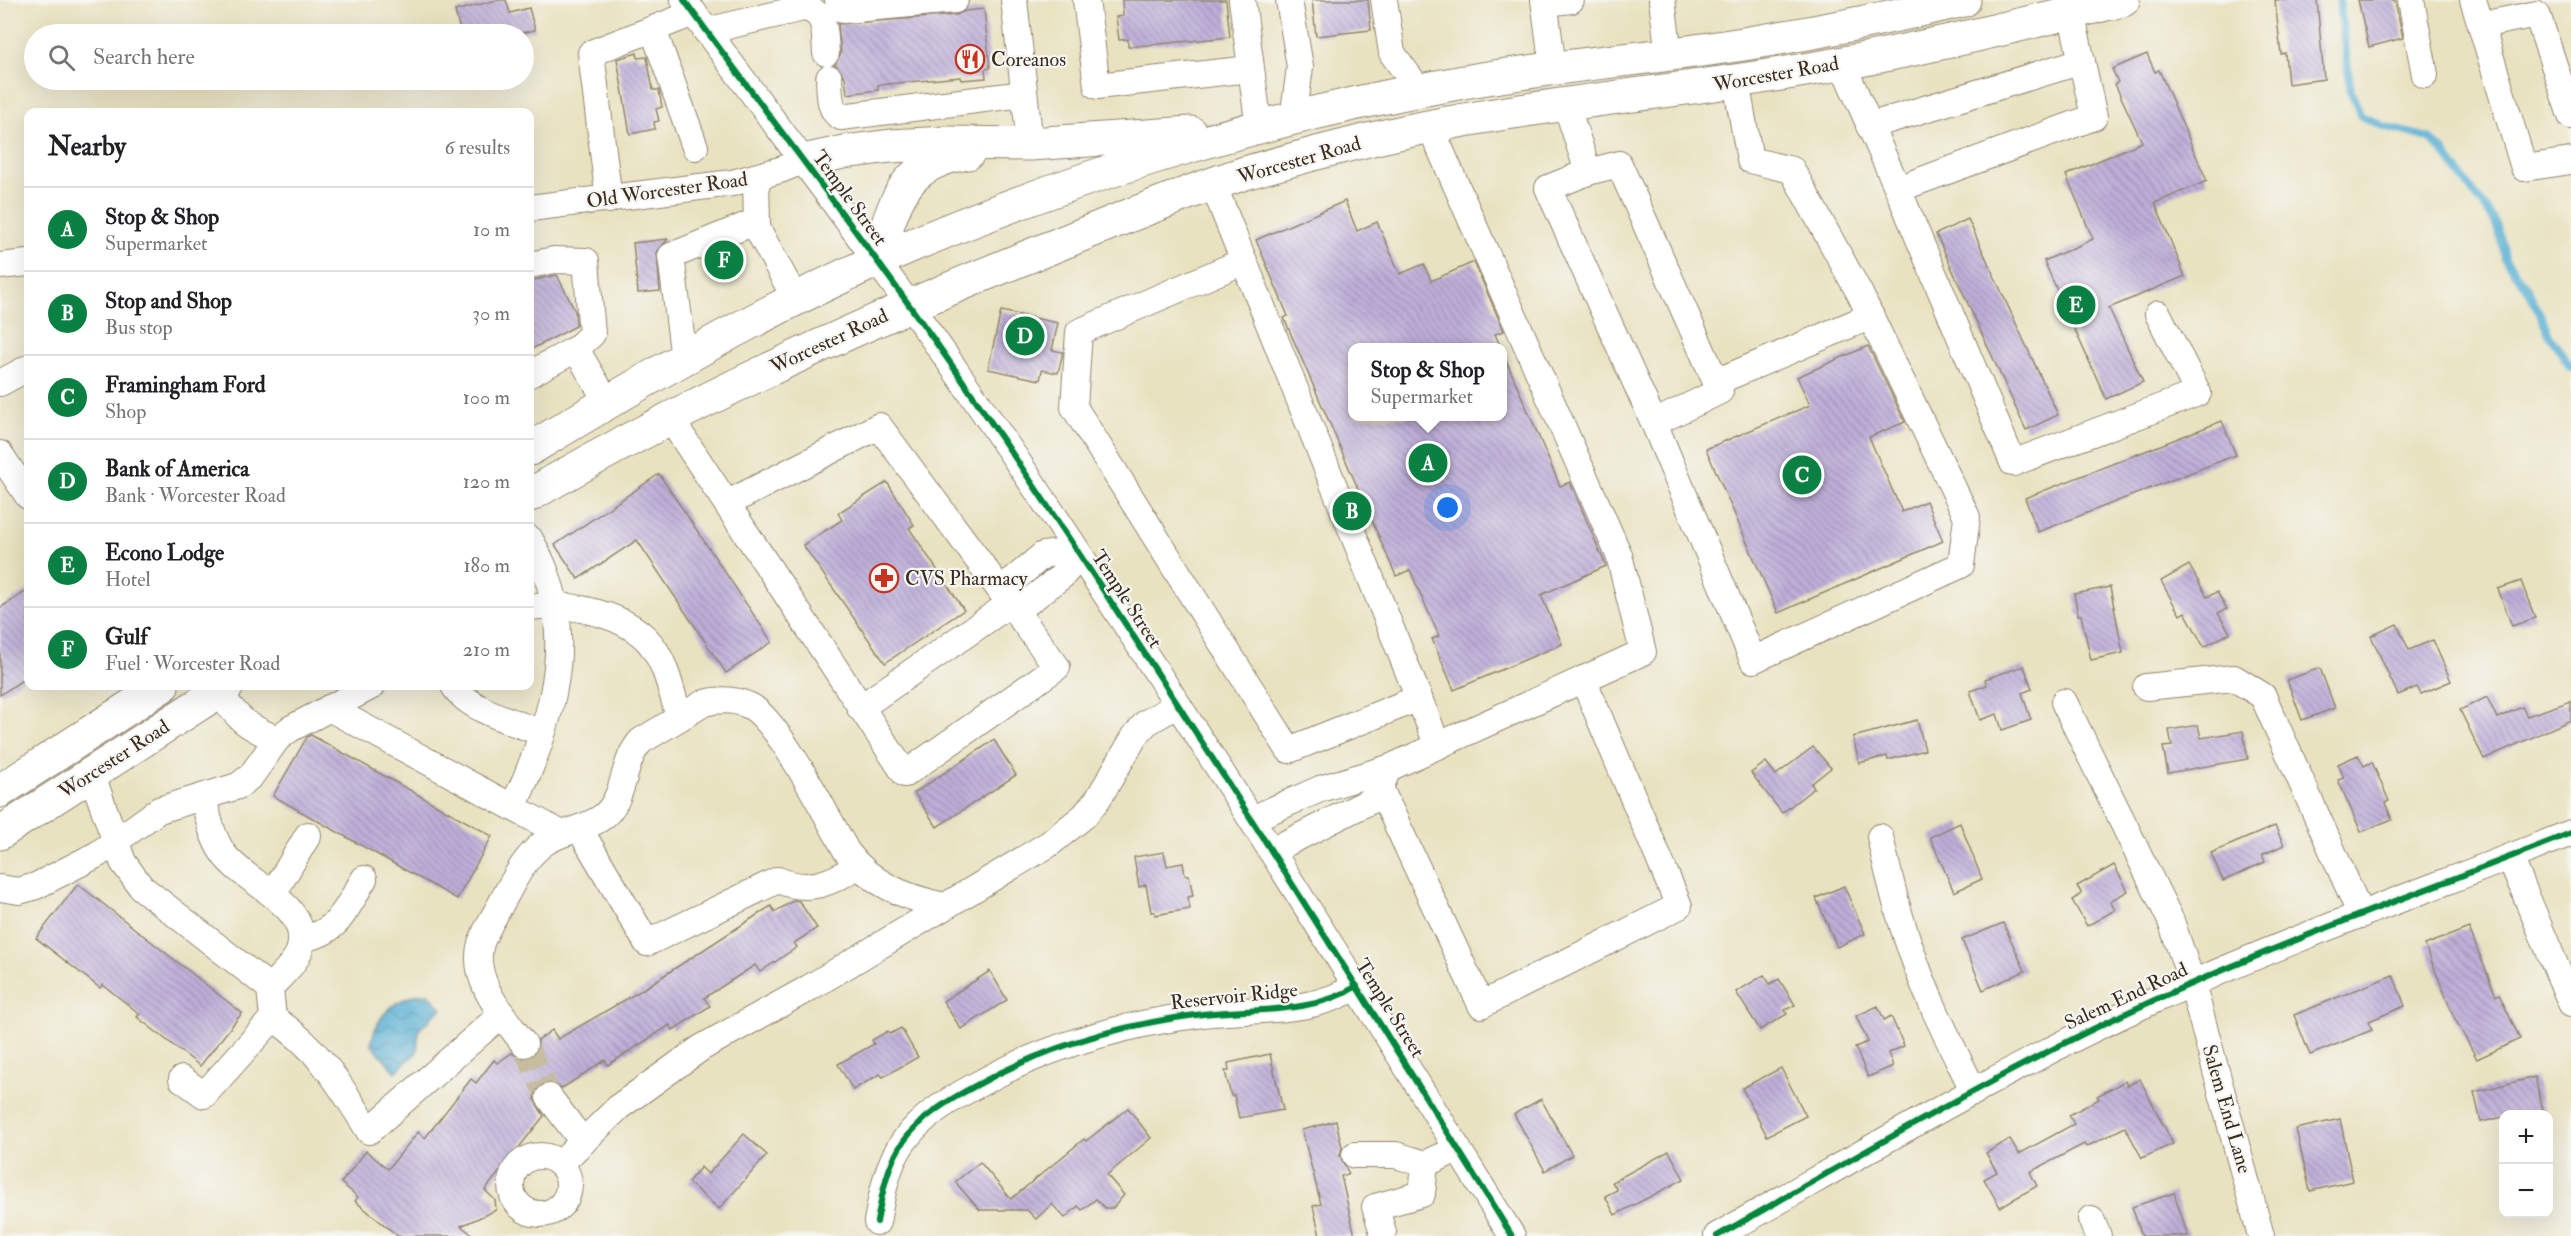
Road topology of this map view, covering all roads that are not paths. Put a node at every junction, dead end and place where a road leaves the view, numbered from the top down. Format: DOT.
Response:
graph roads {
  1 [pos="838,0"];
  2 [pos="955,0"];
  3 [pos="1014,0"];
  4 [pos="1086,0"];
  5 [pos="1242,0"];
  6 [pos="1289,0"];
  7 [pos="1384,0"];
  8 [pos="1571,0"];
  9 [pos="1662,0"];
  10 [pos="1964,0"];
  11 [pos="2123,0"];
  12 [pos="2411,0"];
  13 [pos="2473,0"];
  14 [pos="1545,2"];
  15 [pos="691,9"];
  16 [pos="1867,11"];
  17 [pos="2071,12"];
  18 [pos="2481,25"];
  19 [pos="653,29"];
  20 [pos="1669,55"];
  21 [pos="2082,61"];
  22 [pos="1842,63"];
  23 [pos="1552,68"];
  24 [pos="1250,69"];
  25 [pos="2425,75"];
  26 [pos="2565,75"];
  27 [pos="1736,81"];
  28 [pos="1419,90"];
  29 [pos="1024,94"];
  30 [pos="1566,104"];
  31 [pos="2571,116"];
  32 [pos="1293,120"];
  33 [pos="1430,126"];
  34 [pos="1869,126"];
  35 [pos="1259,128"];
  36 [pos="1029,144"];
  37 [pos="695,147"];
  38 [pos="802,161"];
  39 [pos="2571,161"];
  40 [pos="1588,172"];
  41 [pos="756,177"];
  42 [pos="1213,184"];
  43 [pos="1898,189"];
  44 [pos="609,200"];
  45 [pos="534,208"];
  46 [pos="757,221"];
  47 [pos="876,261"];
  48 [pos="1244,261"];
  49 [pos="24,263"];
  50 [pos="534,264"];
  51 [pos="0,266"];
  52 [pos="796,300"];
  53 [pos="908,305"];
  54 [pos="2158,314"];
  55 [pos="1871,316"];
  56 [pos="576,349"];
  57 [pos="684,359"];
  58 [pos="24,370"];
  59 [pos="534,372"];
  60 [pos="0,382"];
  61 [pos="1716,382"];
  62 [pos="607,402"];
  63 [pos="670,418"];
  64 [pos="1654,423"];
  65 [pos="534,447"];
  66 [pos="0,454"];
  67 [pos="24,490"];
  68 [pos="534,493"];
  69 [pos="728,503"];
  70 [pos="534,547"];
  71 [pos="1076,550"];
  72 [pos="1011,603"];
  73 [pos="555,606"];
  74 [pos="534,607"];
  75 [pos="1583,679"];
  76 [pos="2146,687"];
  77 [pos="154,690"];
  78 [pos="221,690"];
  79 [pos="224,690"];
  80 [pos="364,690"];
  81 [pos="457,690"];
  82 [pos="1419,698"];
  83 [pos="2064,702"];
  84 [pos="1177,705"];
  85 [pos="329,708"];
  86 [pos="861,708"];
  87 [pos="679,717"];
  88 [pos="542,734"];
  89 [pos="277,739"];
  90 [pos="1438,746"];
  91 [pos="88,775"];
  92 [pos="1384,778"];
  93 [pos="0,791"];
  94 [pos="203,797"];
  95 [pos="513,807"];
  96 [pos="1252,819"];
  97 [pos="570,831"];
  98 [pos="0,833"];
  99 [pos="2571,833"];
  100 [pos="308,835"];
  101 [pos="1880,837"];
  102 [pos="115,843"];
  103 [pos="1271,850"];
  104 [pos="2510,857"];
  105 [pos="857,866"];
  106 [pos="364,879"];
  107 [pos="0,888"];
  108 [pos="273,894"];
  109 [pos="944,906"];
  110 [pos="2361,915"];
  111 [pos="302,938"];
  112 [pos="2192,983"];
  113 [pos="1357,986"];
  114 [pos="270,988"];
  115 [pos="2571,1003"];
  116 [pos="502,1014"];
  117 [pos="273,1018"];
  118 [pos="524,1044"];
  119 [pos="182,1079"];
  120 [pos="1974,1092"];
  121 [pos="549,1096"];
  122 [pos="582,1142"];
  123 [pos="1458,1149"];
  124 [pos="1354,1155"];
  125 [pos="560,1164"];
  126 [pos="1425,1164"];
  127 [pos="877,1222"];
  128 [pos="1383,1232"];
  129 [pos="1512,1236"];
  130 [pos="1717,1236"];
  131 [pos="2261,1236"];
  1 -- 2 [label="street"];
  3 -- 29 [label="street"];
  4 -- 24 [label="street"];
  5 -- 24 [label="street"];
  6 -- 32 [label="street"];
  7 -- 28 [label="street"];
  8 -- 14 [label="street"];
  9 -- 20 [label="street"];
  10 -- 16 [label="highway, Worcester Road"];
  11 -- 17 [label="highway, Worcester Road"];
  12 -- 25 [label="street"];
  13 -- 18 [label="street"];
  14 -- 23 [label="street"];
  15 -- 19 [label="street"];
  15 -- 29 [label="street"];
  15 -- 38 [label="street, Temple Street"];
  16 -- 20 [label="highway, Worcester Road"];
  17 -- 21 [label="street"];
  17 -- 22 [label="highway, Worcester Road"];
  18 -- 26 [label="street"];
  18 -- 39 [label="street"];
  19 -- 37 [label="street"];
  19 -- 44 [label="street"];
  20 -- 23 [label="highway, Worcester Road"];
  21 -- 34 [label="street"];
  21 -- 43 [label="street"];
  22 -- 27 [label="highway, Worcester Road"];
  22 -- 34 [label="street"];
  23 -- 28 [label="highway, Worcester Road"];
  24 -- 35 [label="street"];
  26 -- 31 [label="street"];
  27 -- 30 [label="highway, Worcester Road"];
  27 -- 55 [label="street"];
  28 -- 32 [label="highway, Worcester Road"];
  29 -- 36 [label="street"];
  30 -- 33 [label="highway, Worcester Road"];
  30 -- 40 [label="street"];
  32 -- 35 [label="highway, Worcester Road"];
  33 -- 42 [label="highway, Worcester Road"];
  33 -- 75 [label="street"];
  34 -- 43 [label="street"];
  35 -- 36 [label="highway"];
  35 -- 47 [label="highway, Worcester Road"];
  36 -- 38 [label="highway"];
  36 -- 47 [label="highway"];
  38 -- 41 [label="street, Old Worcester Road"];
  38 -- 47 [label="street, Temple Street"];
  40 -- 61 [label="street"];
  40 -- 64 [label="street"];
  41 -- 44 [label="street, Old Worcester Road"];
  41 -- 46 [label="street"];
  42 -- 48 [label="street"];
  42 -- 53 [label="highway, Worcester Road"];
  43 -- 54 [label="street"];
  44 -- 45 [label="street, Old Worcester Road"];
  46 -- 52 [label="street"];
  46 -- 57 [label="street"];
  47 -- 52 [label="highway, Worcester Road"];
  47 -- 53 [label="street, Temple Street"];
  48 -- 82 [label="street"];
  48 -- 82 [label="street"];
  49 -- 51 [label="street"];
  50 -- 56 [label="street"];
  52 -- 57 [label="highway, Worcester Road"];
  53 -- 63 [label="highway, Worcester Road"];
  53 -- 71 [label="street, Temple Street"];
  55 -- 61 [label="street"];
  55 -- 64 [label="street"];
  56 -- 59 [label="street"];
  56 -- 62 [label="street"];
  57 -- 62 [label="highway, Worcester Road"];
  58 -- 60 [label="street"];
  61 -- 64 [label="street"];
  62 -- 65 [label="highway, Worcester Road"];
  63 -- 68 [label="highway, Worcester Road"];
  63 -- 69 [label="street"];
  66 -- 67 [label="street"];
  69 -- 72 [label="street"];
  69 -- 86 [label="street"];
  70 -- 73 [label="street"];
  71 -- 72 [label="street"];
  71 -- 84 [label="street, Temple Street"];
  72 -- 86 [label="street"];
  72 -- 86 [label="street"];
  73 -- 74 [label="street"];
  73 -- 87 [label="street"];
  73 -- 88 [label="street"];
  75 -- 90 [label="street"];
  75 -- 92 [label="street"];
  76 -- 110 [label="street"];
  77 -- 93 [label="highway, Worcester Road"];
  78 -- 91 [label="highway, Worcester Road"];
  79 -- 89 [label="street"];
  80 -- 85 [label="street"];
  81 -- 88 [label="street"];
  82 -- 90 [label="street"];
  83 -- 112 [label="street, Salem End Lane"];
  84 -- 96 [label="street, Temple Street"];
  84 -- 109 [label="street"];
  85 -- 89 [label="street"];
  85 -- 95 [label="street"];
  87 -- 97 [label="street"];
  87 -- 105 [label="street"];
  88 -- 95 [label="street"];
  89 -- 94 [label="street"];
  90 -- 92 [label="street"];
  91 -- 98 [label="highway, Worcester Road"];
  91 -- 102 [label="street"];
  92 -- 96 [label="street"];
  92 -- 103 [label="street"];
  94 -- 102 [label="street"];
  94 -- 108 [label="street"];
  95 -- 97 [label="street"];
  96 -- 103 [label="street, Temple Street"];
  97 -- 105 [label="street"];
  97 -- 116 [label="street"];
  99 -- 104 [label="street, Salem End Road"];
  100 -- 108 [label="street"];
  101 -- 120 [label="street"];
  102 -- 107 [label="street"];
  102 -- 114 [label="street"];
  103 -- 113 [label="street, Temple Street"];
  104 -- 110 [label="street, Salem End Road"];
  104 -- 115 [label="street"];
  105 -- 109 [label="street"];
  106 -- 111 [label="street"];
  108 -- 111 [label="street"];
  109 -- 122 [label="street"];
  110 -- 112 [label="street, Salem End Road"];
  111 -- 114 [label="street"];
  112 -- 120 [label="street, Salem End Road"];
  112 -- 131 [label="street, Salem End Lane"];
  113 -- 123 [label="street, Temple Street"];
  113 -- 127 [label="street, Reservoir Ridge"];
  114 -- 117 [label="street"];
  116 -- 117 [label="street"];
  116 -- 118 [label="street"];
  117 -- 119 [label="street"];
  120 -- 130 [label="street, Salem End Road"];
  121 -- 122 [label="street"];
  122 -- 125 [label="street"];
  123 -- 126 [label="street"];
  123 -- 129 [label="street, Temple Street"];
  124 -- 126 [label="street"];
  126 -- 128 [label="street"];
}
